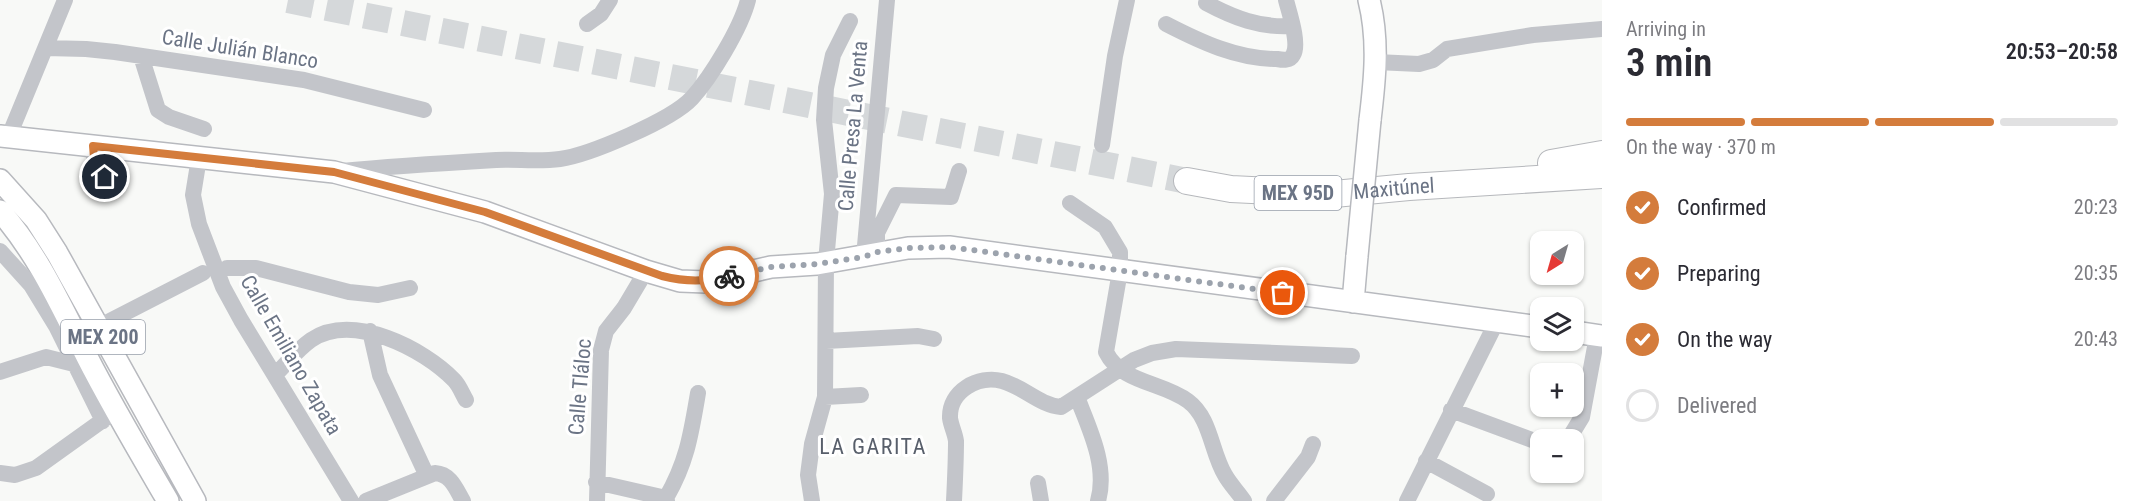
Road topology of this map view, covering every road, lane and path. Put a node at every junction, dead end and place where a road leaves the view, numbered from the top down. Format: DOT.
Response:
graph roads {
  1 [pos="65,0"];
  2 [pos="610,0"];
  3 [pos="748,0"];
  4 [pos="887,0"];
  5 [pos="1127,0"];
  6 [pos="1286,0"];
  7 [pos="1369,0"];
  8 [pos="1206,3"];
  9 [pos="850,21"];
  10 [pos="587,24"];
  11 [pos="1166,24"];
  12 [pos="1292,26"];
  13 [pos="1602,29"];
  14 [pos="46,48"];
  15 [pos="141,57"];
  16 [pos="1377,62"];
  17 [pos="424,110"];
  18 [pos="204,129"];
  19 [pos="3,141"];
  20 [pos="1102,145"];
  21 [pos="93,146"];
  22 [pos="1602,154"];
  23 [pos="199,158"];
  24 [pos="1568,161"];
  25 [pos="1602,161"];
  26 [pos="959,171"];
  27 [pos="334,172"];
  28 [pos="1602,175"];
  29 [pos="105,177"];
  30 [pos="0,180"];
  31 [pos="1187,181"];
  32 [pos="1409,187"];
  33 [pos="1070,203"];
  34 [pos="0,211"];
  35 [pos="0,251"];
  36 [pos="870,255"];
  37 [pos="826,262"];
  38 [pos="228,268"];
  39 [pos="8,270"];
  40 [pos="646,271"];
  41 [pos="1120,272"];
  42 [pos="203,273"];
  43 [pos="410,288"];
  44 [pos="1353,302"];
  45 [pos="1497,321"];
  46 [pos="1530,326"];
  47 [pos="98,327"];
  48 [pos="370,331"];
  49 [pos="1584,334"];
  50 [pos="1600,336"];
  51 [pos="934,339"];
  52 [pos="826,340"];
  53 [pos="1352,356"];
  54 [pos="74,364"];
  55 [pos="1120,369"];
  56 [pos="0,372"];
  57 [pos="275,375"];
  58 [pos="698,393"];
  59 [pos="861,395"];
  60 [pos="1077,397"];
  61 [pos="825,398"];
  62 [pos="466,399"];
  63 [pos="1451,410"];
  64 [pos="109,416"];
  65 [pos="1575,429"];
  66 [pos="1530,439"];
  67 [pos="1312,444"];
  68 [pos="1426,461"];
  69 [pos="0,473"];
  70 [pos="427,476"];
  71 [pos="596,482"];
  72 [pos="1038,483"];
  73 [pos="1487,494"];
  74 [pos="667,500"];
  75 [pos="168,501"];
  76 [pos="195,501"];
  77 [pos="351,501"];
  78 [pos="366,501"];
  79 [pos="464,501"];
  80 [pos="597,501"];
  81 [pos="812,501"];
  82 [pos="954,501"];
  83 [pos="1041,501"];
  84 [pos="1098,501"];
  85 [pos="1244,501"];
  86 [pos="1274,501"];
  87 [pos="1407,501"];
  1 -- 14 [label="street"];
  2 -- 10 [label="street"];
  3 -- 27 [label="street"];
  4 -- 36 [label="street, Calle Presa La Venta"];
  5 -- 20 [label="street"];
  6 -- 12 [label="street"];
  7 -- 16 [label="main road"];
  8 -- 12 [label="street"];
  9 -- 37 [label="street"];
  11 -- 12 [label="street"];
  13 -- 16 [label="street"];
  14 -- 15 [label="street, Calle Julián Blanco"];
  14 -- 19 [label="street"];
  15 -- 17 [label="street, Calle Julián Blanco"];
  15 -- 18 [label="street"];
  16 -- 44 [label="main road, bridge"];
  19 -- 21 [label="main road"];
  21 -- 23 [label="main road"];
  21 -- 29 [label="street"];
  22 -- 24 [label="highway"];
  23 -- 27 [label="main road"];
  23 -- 57 [label="street, Calle Emiliano Zapata"];
  24 -- 25 [label="highway, MEX 95D"];
  24 -- 32 [label="highway, MEX 95D"];
  26 -- 36 [label="street"];
  27 -- 40 [label="main road"];
  28 -- 32 [label="highway, Maxitúnel / MEX 95D"];
  30 -- 47 [label="main road, MEX 200"];
  31 -- 32 [label="highway, Maxitúnel / MEX 95D"];
  33 -- 41 [label="street"];
  34 -- 64 [label="main road, MEX 200"];
  35 -- 39 [label="street"];
  36 -- 37 [label="main road"];
  36 -- 41 [label="main road"];
  37 -- 40 [label="main road"];
  37 -- 52 [label="street"];
  38 -- 43 [label="street"];
  39 -- 54 [label="street"];
  40 -- 71 [label="street, Calle Tláloc"];
  41 -- 44 [label="main road"];
  41 -- 55 [label="street"];
  42 -- 47 [label="street"];
  44 -- 45 [label="main road"];
  45 -- 46 [label="main road"];
  45 -- 63 [label="street"];
  47 -- 76 [label="main road, MEX 200"];
  48 -- 57 [label="street"];
  48 -- 62 [label="street"];
  48 -- 70 [label="street"];
  49 -- 50 [label="main road"];
  50 -- 65 [label="street"];
  51 -- 52 [label="street"];
  52 -- 61 [label="street"];
  53 -- 55 [label="street"];
  54 -- 56 [label="street"];
  54 -- 64 [label="street"];
  55 -- 60 [label="street"];
  55 -- 85 [label="street"];
  57 -- 77 [label="street, Calle Emiliano Zapata"];
  58 -- 74 [label="street"];
  59 -- 61 [label="street"];
  60 -- 82 [label="street"];
  60 -- 84 [label="street"];
  61 -- 81 [label="street"];
  63 -- 66 [label="street"];
  63 -- 68 [label="street"];
  64 -- 69 [label="street"];
  64 -- 75 [label="main road, MEX 200"];
  67 -- 86 [label="street"];
  68 -- 73 [label="street"];
  68 -- 87 [label="street"];
  70 -- 78 [label="street"];
  70 -- 79 [label="street"];
  71 -- 74 [label="street"];
  71 -- 80 [label="street, Calle Tláloc"];
  72 -- 83 [label="street"];
}
